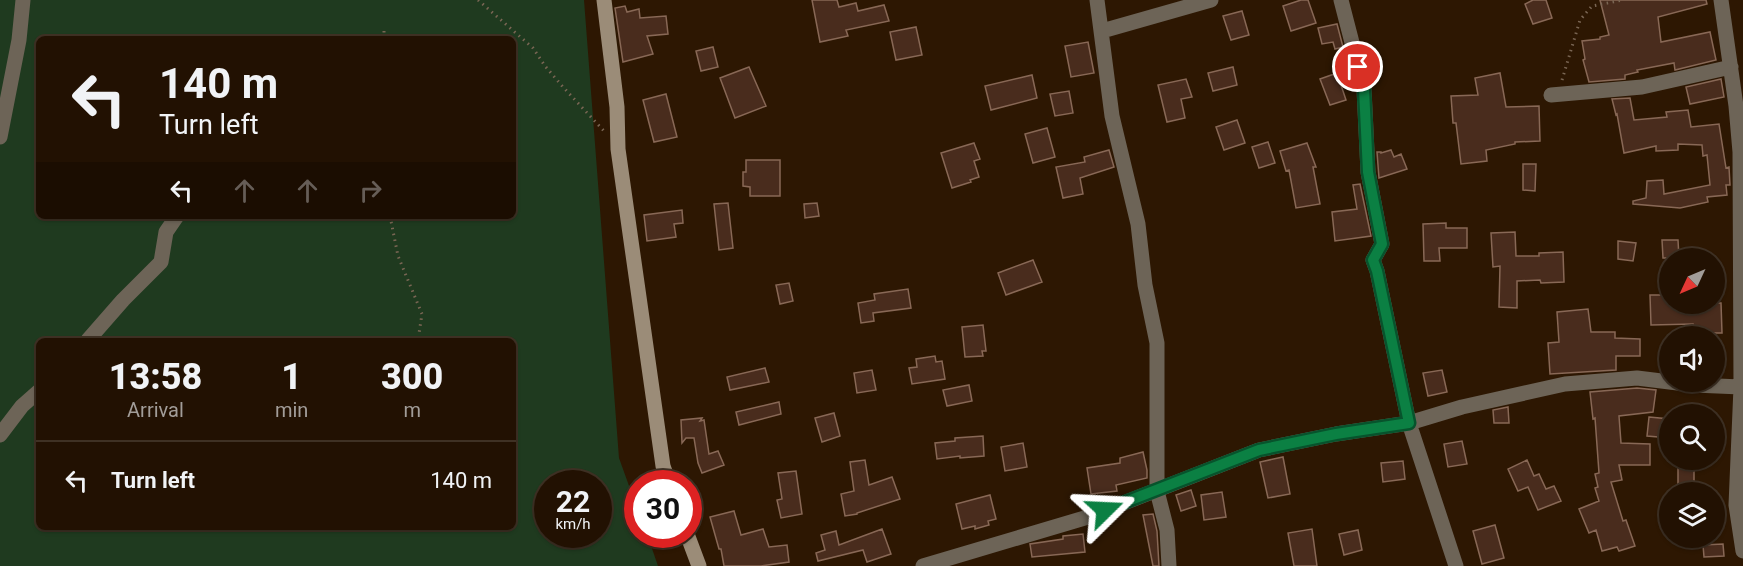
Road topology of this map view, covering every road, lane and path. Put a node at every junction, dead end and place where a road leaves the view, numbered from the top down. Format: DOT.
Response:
graph roads {
  1 [pos="22,0"];
  2 [pos="477,0"];
  3 [pos="604,0"];
  4 [pos="1097,0"];
  5 [pos="1211,0"];
  6 [pos="1341,0"];
  7 [pos="1623,0"];
  8 [pos="1721,0"];
  9 [pos="384,31"];
  10 [pos="1102,31"];
  11 [pos="384,36"];
  12 [pos="1731,67"];
  13 [pos="1555,95"];
  14 [pos="0,137"];
  15 [pos="618,149"];
  16 [pos="175,219"];
  17 [pos="391,219"];
  18 [pos="90,338"];
  19 [pos="418,338"];
  20 [pos="1741,387"];
  21 [pos="36,394"];
  22 [pos="1409,423"];
  23 [pos="0,435"];
  24 [pos="664,470"];
  25 [pos="1157,491"];
  26 [pos="692,548"];
  27 [pos="1743,551"];
  28 [pos="699,566"];
  29 [pos="923,566"];
  30 [pos="1169,566"];
  31 [pos="1456,566"];
  1 -- 14 [label="street"];
  2 -- 15 [label="path"];
  3 -- 15 [label="street"];
  4 -- 10 [label="street"];
  5 -- 10 [label="street"];
  6 -- 22 [label="street"];
  7 -- 13 [label="path"];
  8 -- 12 [label="street"];
  9 -- 11 [label="path"];
  10 -- 25 [label="street"];
  12 -- 13 [label="street"];
  12 -- 20 [label="street"];
  15 -- 24 [label="street"];
  16 -- 18 [label="street"];
  17 -- 19 [label="path"];
  20 -- 22 [label="street"];
  20 -- 27 [label="street"];
  21 -- 23 [label="street"];
  22 -- 25 [label="street"];
  22 -- 31 [label="street"];
  25 -- 29 [label="street"];
  25 -- 30 [label="street"];
  26 -- 28 [label="street"];
}
